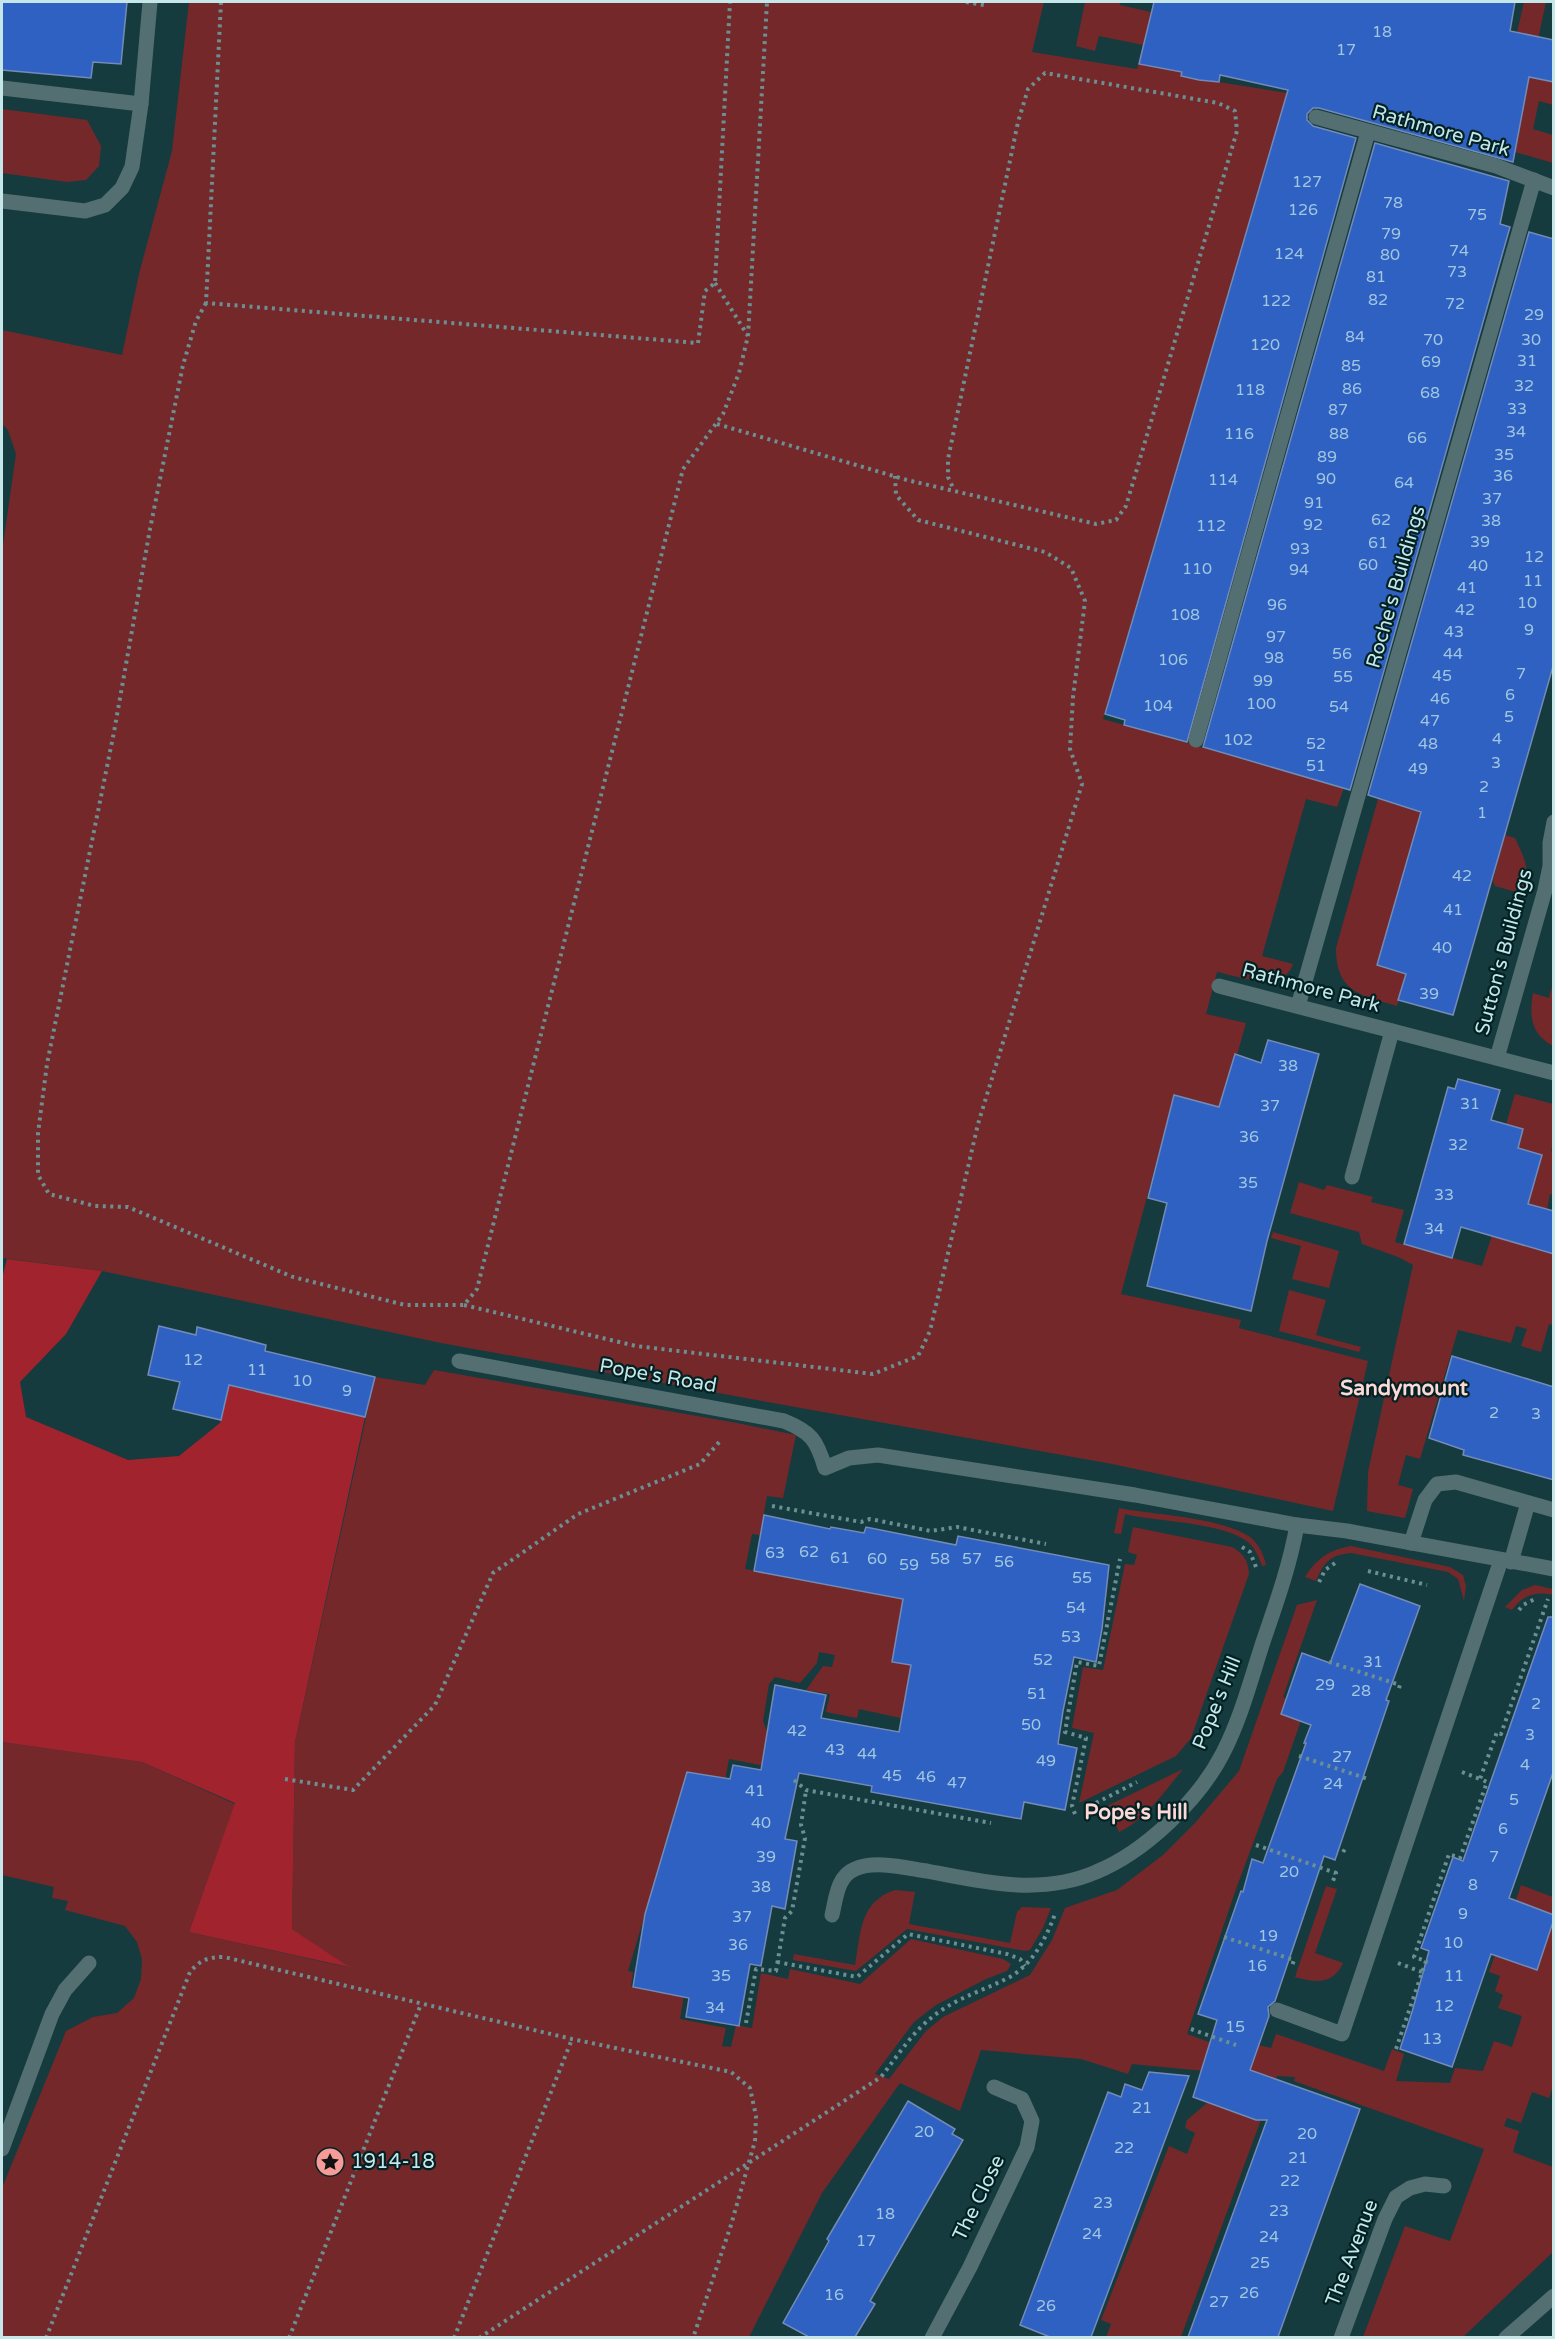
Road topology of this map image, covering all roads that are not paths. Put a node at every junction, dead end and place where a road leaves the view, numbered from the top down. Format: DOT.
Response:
graph roads {
  1 [pos="150,2"];
  2 [pos="2,88"];
  3 [pos="141,104"];
  4 [pos="1316,117"];
  5 [pos="1368,132"];
  6 [pos="1534,180"];
  7 [pos="1554,188"];
  8 [pos="2,201"];
  9 [pos="1196,740"];
  10 [pos="1554,822"];
  11 [pos="1219,986"];
  12 [pos="1298,1006"];
  13 [pos="1392,1031"];
  14 [pos="1497,1058"];
  15 [pos="1554,1073"];
  16 [pos="1352,1177"];
  17 [pos="459,1361"];
  18 [pos="1528,1503"];
  19 [pos="1554,1510"];
  20 [pos="1298,1525"];
  21 [pos="1411,1543"];
  22 [pos="1506,1561"];
  23 [pos="1554,1569"];
  24 [pos="832,1915"];
  25 [pos="89,1963"];
  26 [pos="1277,2010"];
  27 [pos="994,2087"];
  28 [pos="2,2149"];
  29 [pos="1444,2186"];
  30 [pos="1554,2296"];
  31 [pos="932,2337"];
  32 [pos="1341,2337"];
  33 [pos="1506,2337"];
  1 -- 3 [label="street"];
  2 -- 3 [label="street"];
  3 -- 8 [label="street"];
  4 -- 5 [label="street, Rathmore Park"];
  5 -- 6 [label="street, Rathmore Park"];
  5 -- 9 [label="street"];
  6 -- 7 [label="street, Rathmore Park"];
  6 -- 12 [label="street, Roche's Buildings"];
  10 -- 14 [label="street, Sutton's Buildings"];
  11 -- 12 [label="street, Rathmore Park"];
  12 -- 13 [label="street, Rathmore Park"];
  13 -- 14 [label="street, Rathmore Park"];
  13 -- 16 [label="street, Rathmore Park"];
  14 -- 15 [label="street, Rathmore Park"];
  17 -- 20 [label="street, Pope's Road"];
  18 -- 19 [label="street"];
  18 -- 21 [label="street"];
  18 -- 22 [label="street"];
  20 -- 21 [label="street"];
  20 -- 24 [label="street, Pope's Hill"];
  21 -- 22 [label="street"];
  22 -- 23 [label="street"];
  22 -- 26 [label="street"];
  25 -- 28 [label="street"];
  27 -- 31 [label="street, The Close"];
  29 -- 32 [label="street, The Avenue"];
  30 -- 33 [label="street"];
}
